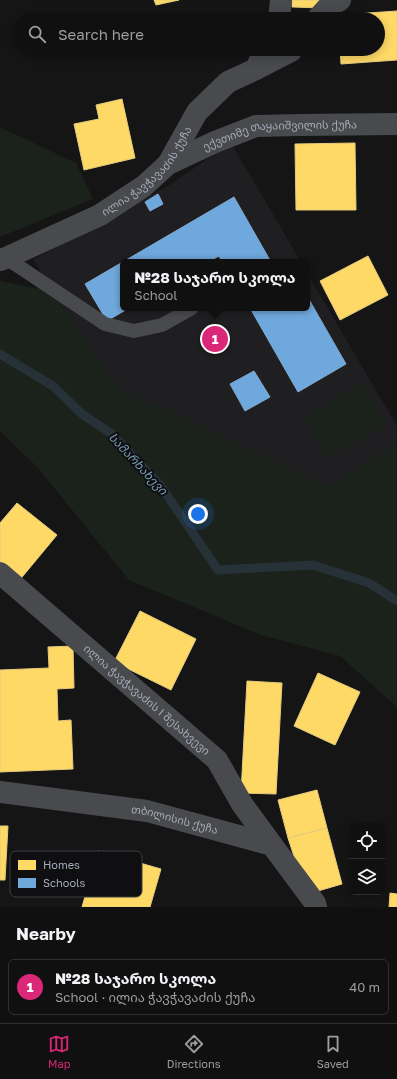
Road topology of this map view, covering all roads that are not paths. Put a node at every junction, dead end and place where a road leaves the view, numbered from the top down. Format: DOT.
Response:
graph roads {
  1 [pos="281,0"];
  2 [pos="340,0"];
  3 [pos="280,12"];
  4 [pos="323,12"];
  5 [pos="262,56"];
  6 [pos="281,56"];
  7 [pos="256,69"];
  8 [pos="397,124"];
  9 [pos="168,164"];
  10 [pos="3,259"];
  11 [pos="187,311"];
  12 [pos="0,573"];
  13 [pos="0,792"];
  14 [pos="272,845"];
  15 [pos="316,907"];
  1 -- 3 [label="street"];
  2 -- 4 [label="street"];
  5 -- 7 [label="street"];
  6 -- 7 [label="street, ილია ჭავჭავაძის ქუჩა"];
  7 -- 9 [label="street, ილია ჭავჭავაძის ქუჩა"];
  8 -- 9 [label="street, ექვთიმე თაყაიშვილის ქუჩა"];
  9 -- 10 [label="street, ილია ჭავჭავაძის ქუჩა"];
  10 -- 11 [label="lane"];
  12 -- 14 [label="street, ილია ჭავჭავაძის I შესახვევი"];
  13 -- 14 [label="street, თბილისის ქუჩა"];
  14 -- 15 [label="street"];
}
